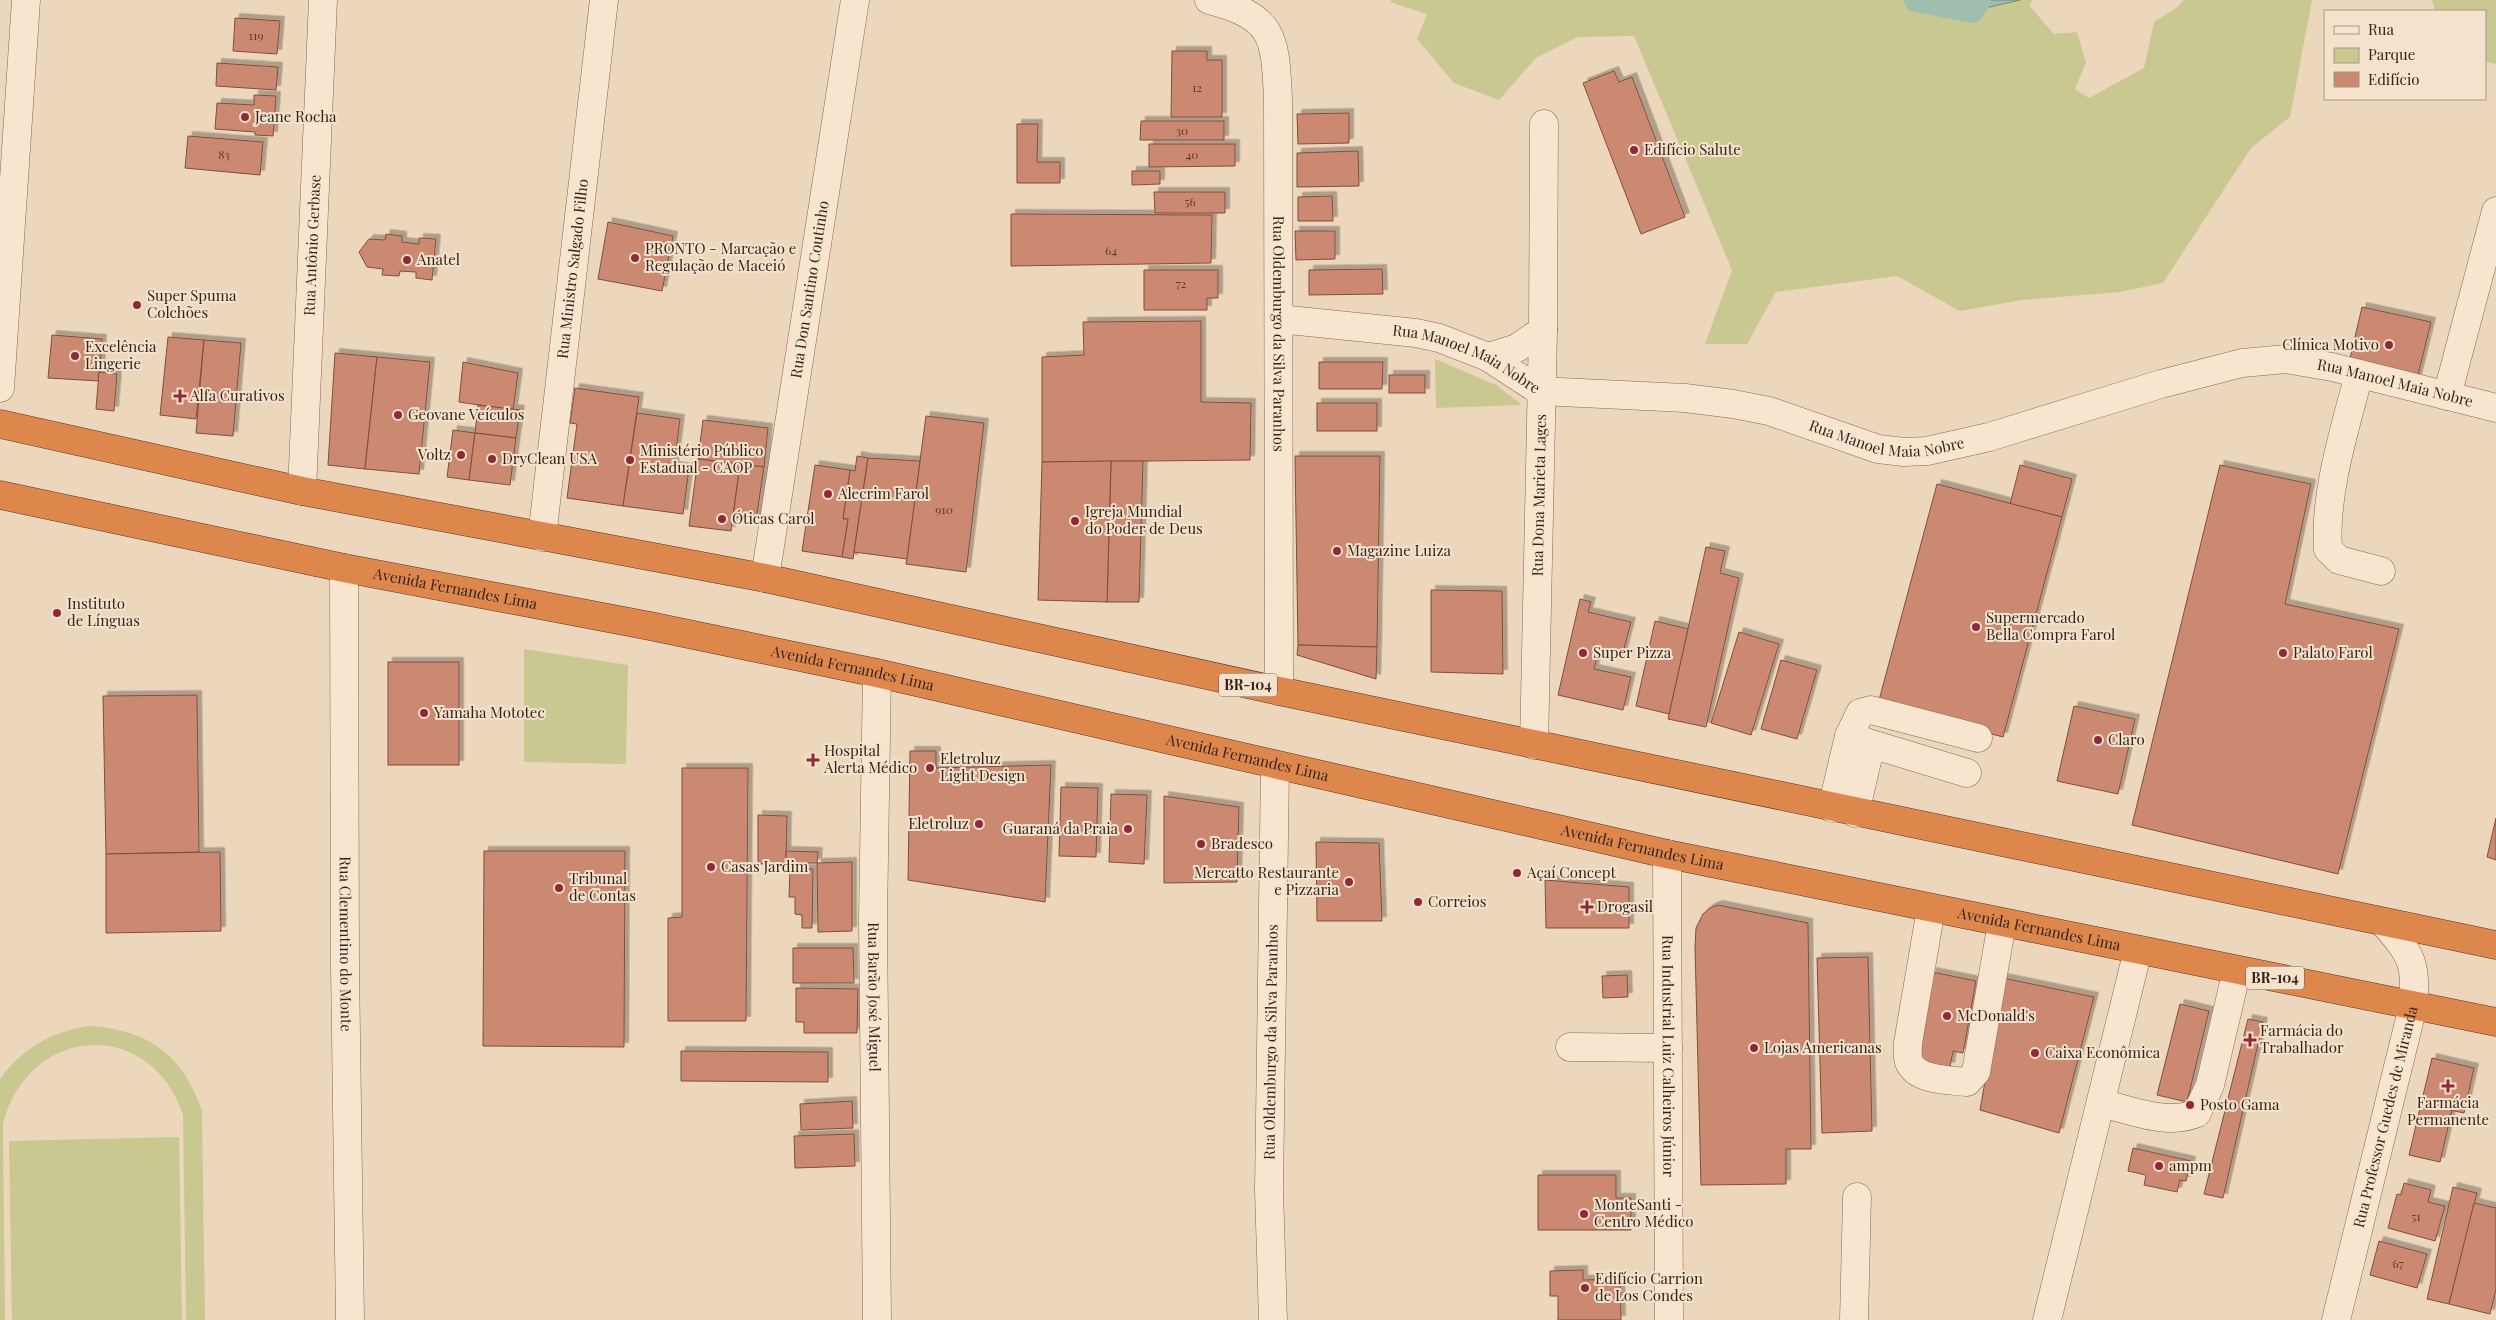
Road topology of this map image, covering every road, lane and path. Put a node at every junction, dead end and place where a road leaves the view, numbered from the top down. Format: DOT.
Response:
graph roads {
  1 [pos="26,0"];
  2 [pos="323,0"];
  3 [pos="604,0"];
  4 [pos="855,0"];
  5 [pos="1217,2"];
  6 [pos="1544,124"];
  7 [pos="2496,211"];
  8 [pos="1278,319"];
  9 [pos="1542,330"];
  10 [pos="1488,357"];
  11 [pos="2359,374"];
  12 [pos="0,388"];
  13 [pos="1540,391"];
  14 [pos="2447,396"];
  15 [pos="2496,408"];
  16 [pos="0,424"];
  17 [pos="302,491"];
  18 [pos="0,495"];
  19 [pos="542,537"];
  20 [pos="344,568"];
  21 [pos="2381,571"];
  22 [pos="765,578"];
  23 [pos="877,673"];
  24 [pos="1279,691"];
  25 [pos="1978,738"];
  26 [pos="1860,740"];
  27 [pos="1534,745"];
  28 [pos="1275,766"];
  29 [pos="1967,773"];
  30 [pos="1843,810"];
  31 [pos="1667,854"];
  32 [pos="1931,908"];
  33 [pos="2383,922"];
  34 [pos="2002,924"];
  35 [pos="2496,946"];
  36 [pos="2138,950"];
  37 [pos="2236,970"];
  38 [pos="2413,1006"];
  39 [pos="2496,1022"];
  40 [pos="1570,1047"];
  41 [pos="1668,1048"];
  42 [pos="2101,1103"];
  43 [pos="1857,1197"];
  44 [pos="350,1320"];
  45 [pos="877,1320"];
  46 [pos="1272,1320"];
  47 [pos="1669,1320"];
  48 [pos="1854,1320"];
  49 [pos="2047,1320"];
  50 [pos="2336,1320"];
  1 -- 12 [label="street"];
  2 -- 17 [label="street, Rua Antônio Gerbase"];
  3 -- 19 [label="street, Rua Ministro Salgado Filho"];
  4 -- 22 [label="street, Rua Don Santino Coutinho"];
  5 -- 8 [label="street, Rua Oldemburgo da Silva Paranhos"];
  6 -- 9 [label="street, Rua Dona Marieta Lages"];
  7 -- 14 [label="street"];
  8 -- 10 [label="street, Rua Manoel Maia Nobre"];
  8 -- 24 [label="street, Rua Oldemburgo da Silva Paranhos"];
  9 -- 10 [label="street"];
  9 -- 13 [label="street, Rua Dona Marieta Lages"];
  10 -- 13 [label="street, Rua Manoel Maia Nobre"];
  11 -- 13 [label="street, Rua Manoel Maia Nobre"];
  11 -- 14 [label="street, Rua Manoel Maia Nobre"];
  11 -- 21 [label="street"];
  13 -- 27 [label="street, Rua Dona Marieta Lages"];
  14 -- 15 [label="street, Rua Manoel Maia Nobre"];
  16 -- 17 [label="highway, BR-104"];
  17 -- 19 [label="highway, BR-104"];
  18 -- 20 [label="highway, Avenida Fernandes Lima / BR-104"];
  19 -- 22 [label="highway, BR-104"];
  20 -- 23 [label="highway, Avenida Fernandes Lima / BR-104"];
  20 -- 44 [label="street, Rua Clementino do Monte"];
  22 -- 24 [label="highway, BR-104"];
  23 -- 28 [label="highway, Avenida Fernandes Lima / BR-104"];
  23 -- 45 [label="street, Rua Barão José Miguel"];
  24 -- 27 [label="highway, BR-104"];
  25 -- 26 [label="street"];
  26 -- 29 [label="street"];
  26 -- 30 [label="street"];
  27 -- 30 [label="highway, BR-104"];
  28 -- 31 [label="highway, Avenida Fernandes Lima / BR-104"];
  28 -- 46 [label="street, Rua Oldemburgo da Silva Paranhos"];
  30 -- 33 [label="highway, BR-104"];
  31 -- 32 [label="highway, Avenida Fernandes Lima / BR-104"];
  31 -- 41 [label="street, Rua Industrial Luiz Calheiros Júnior"];
  32 -- 34 [label="highway, Avenida Fernandes Lima / BR-104"];
  32 -- 34 [label="street"];
  33 -- 35 [label="highway, BR-104"];
  33 -- 38 [label="street, Rua Professor Guedes de Miranda"];
  34 -- 36 [label="highway, Avenida Fernandes Lima / BR-104"];
  36 -- 37 [label="highway, Avenida Fernandes Lima / BR-104"];
  36 -- 42 [label="street"];
  37 -- 38 [label="highway, Avenida Fernandes Lima / BR-104"];
  37 -- 42 [label="street"];
  38 -- 39 [label="highway, Avenida Fernandes Lima / BR-104"];
  38 -- 50 [label="street, Rua Professor Guedes de Miranda"];
  40 -- 41 [label="street"];
  41 -- 47 [label="street, Rua Industrial Luiz Calheiros Júnior"];
  42 -- 49 [label="street"];
  43 -- 48 [label="street"];
}
